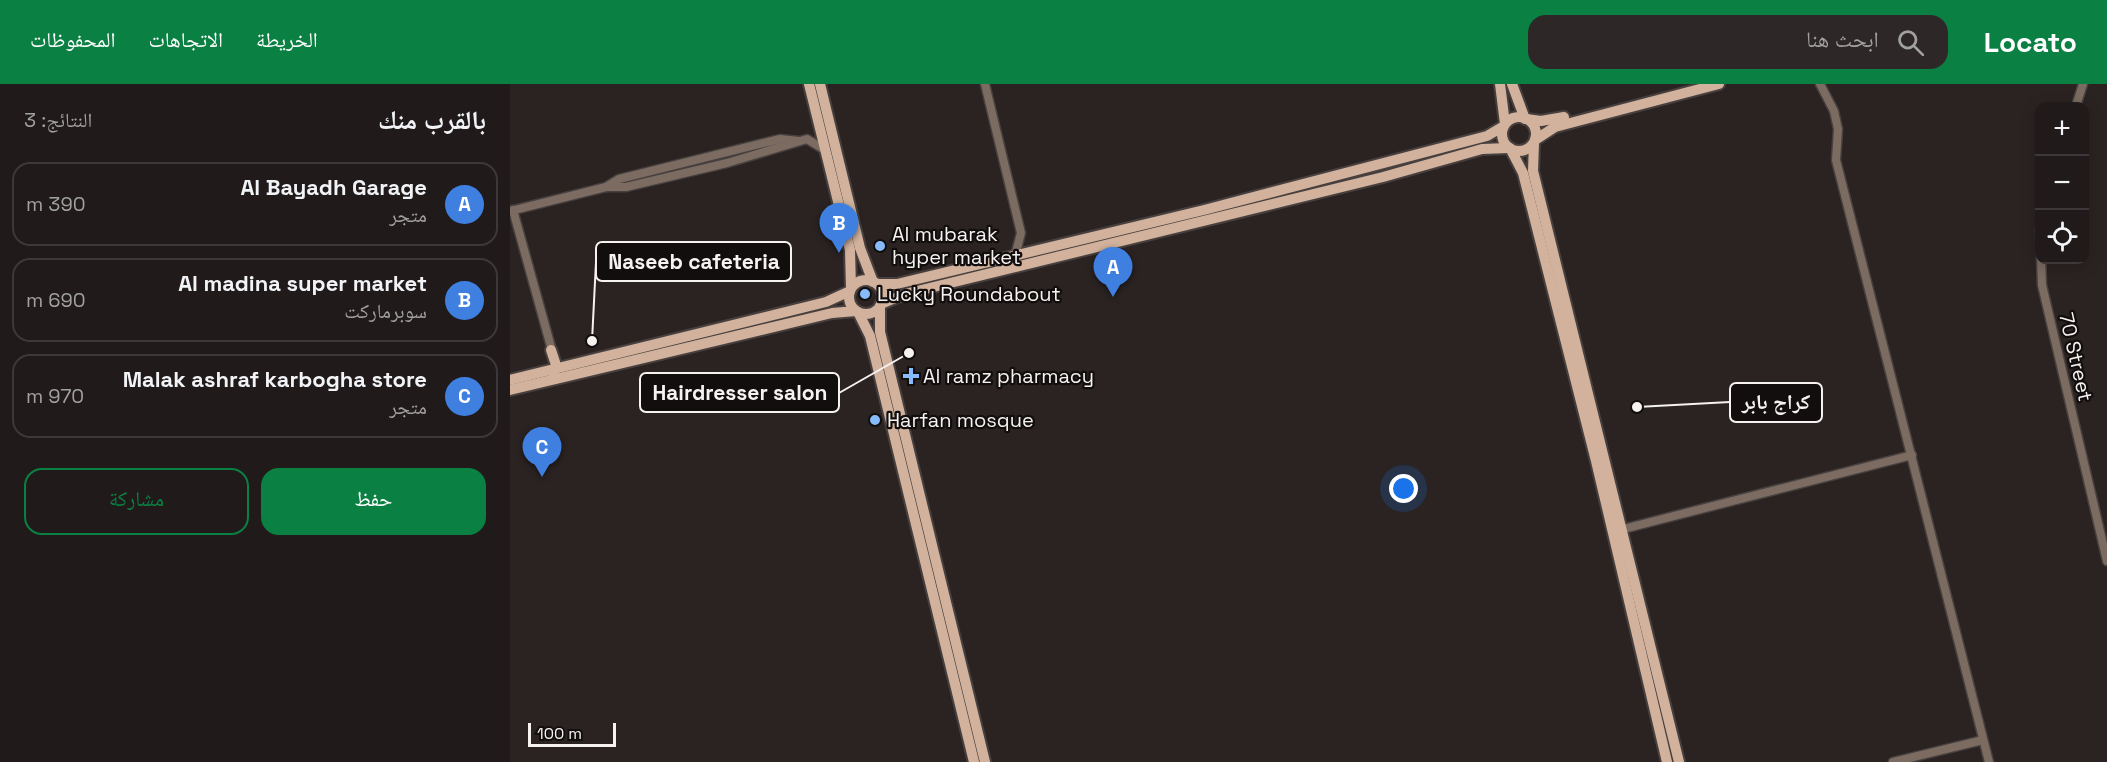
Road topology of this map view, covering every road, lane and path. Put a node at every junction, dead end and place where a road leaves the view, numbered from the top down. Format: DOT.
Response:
graph roads {
  1 [pos="808,84"];
  2 [pos="820,84"];
  3 [pos="985,84"];
  4 [pos="1500,84"];
  5 [pos="1512,84"];
  6 [pos="1695,84"];
  7 [pos="1719,84"];
  8 [pos="1820,84"];
  9 [pos="2084,84"];
  10 [pos="2077,102"];
  11 [pos="1526,119"];
  12 [pos="818,120"];
  13 [pos="1505,125"];
  14 [pos="803,140"];
  15 [pos="1534,141"];
  16 [pos="1509,148"];
  17 [pos="825,150"];
  18 [pos="1204,210"];
  19 [pos="512,211"];
  20 [pos="1156,220"];
  21 [pos="1188,225"];
  22 [pos="1021,233"];
  23 [pos="1137,236"];
  24 [pos="1036,251"];
  25 [pos="1015,256"];
  26 [pos="2040,264"];
  27 [pos="875,283"];
  28 [pos="851,289"];
  29 [pos="881,305"];
  30 [pos="857,311"];
  31 [pos="551,351"];
  32 [pos="567,365"];
  33 [pos="555,368"];
  34 [pos="544,377"];
  35 [pos="510,380"];
  36 [pos="510,390"];
  37 [pos="1912,455"];
  38 [pos="1603,496"];
  39 [pos="1621,524"];
  40 [pos="2107,561"];
  41 [pos="1650,696"];
  42 [pos="1983,740"];
  43 [pos="970,742"];
  44 [pos="974,762"];
  45 [pos="985,762"];
  46 [pos="1667,762"];
  47 [pos="1677,762"];
  48 [pos="1893,762"];
  49 [pos="1989,762"];
  1 -- 12 [label="main road"];
  2 -- 27 [label="main road"];
  3 -- 22 [label="street"];
  4 -- 13 [label="main road"];
  5 -- 11 [label="main road"];
  6 -- 11 [label="main road"];
  7 -- 15 [label="main road"];
  8 -- 37 [label="street"];
  9 -- 10 [label="street"];
  11 -- 13 [label="main road"];
  11 -- 15 [label="main road"];
  12 -- 14 [label="street"];
  12 -- 17 [label="main road"];
  13 -- 16 [label="main road"];
  13 -- 18 [label="main road"];
  14 -- 17 [label="street"];
  14 -- 19 [label="street"];
  15 -- 16 [label="main road"];
  15 -- 39 [label="main road"];
  16 -- 21 [label="main road"];
  16 -- 38 [label="main road"];
  17 -- 28 [label="main road"];
  18 -- 20 [label="main road"];
  18 -- 21 [label="main road"];
  19 -- 31 [label="street"];
  20 -- 23 [label="main road"];
  20 -- 24 [label="main road"];
  21 -- 23 [label="main road"];
  22 -- 24 [label="street"];
  22 -- 25 [label="street"];
  23 -- 29 [label="main road"];
  24 -- 25 [label="main road"];
  25 -- 27 [label="main road"];
  26 -- 40 [label="street, 70 Street"];
  27 -- 28 [label="main road"];
  27 -- 29 [label="main road"];
  28 -- 30 [label="main road"];
  28 -- 32 [label="main road"];
  29 -- 30 [label="main road"];
  29 -- 45 [label="main road"];
  30 -- 34 [label="main road"];
  30 -- 43 [label="main road"];
  31 -- 32 [label="street"];
  31 -- 33 [label="main road"];
  31 -- 34 [label="street"];
  32 -- 33 [label="main road"];
  33 -- 34 [label="main road"];
  34 -- 35 [label="main road"];
  34 -- 36 [label="main road"];
  37 -- 39 [label="street"];
  37 -- 42 [label="street"];
  38 -- 39 [label="main road"];
  38 -- 41 [label="main road"];
  39 -- 47 [label="main road"];
  41 -- 46 [label="main road"];
  41 -- 47 [label="main road"];
  42 -- 48 [label="street"];
  42 -- 49 [label="street"];
  43 -- 44 [label="main road"];
  43 -- 45 [label="main road"];
}
